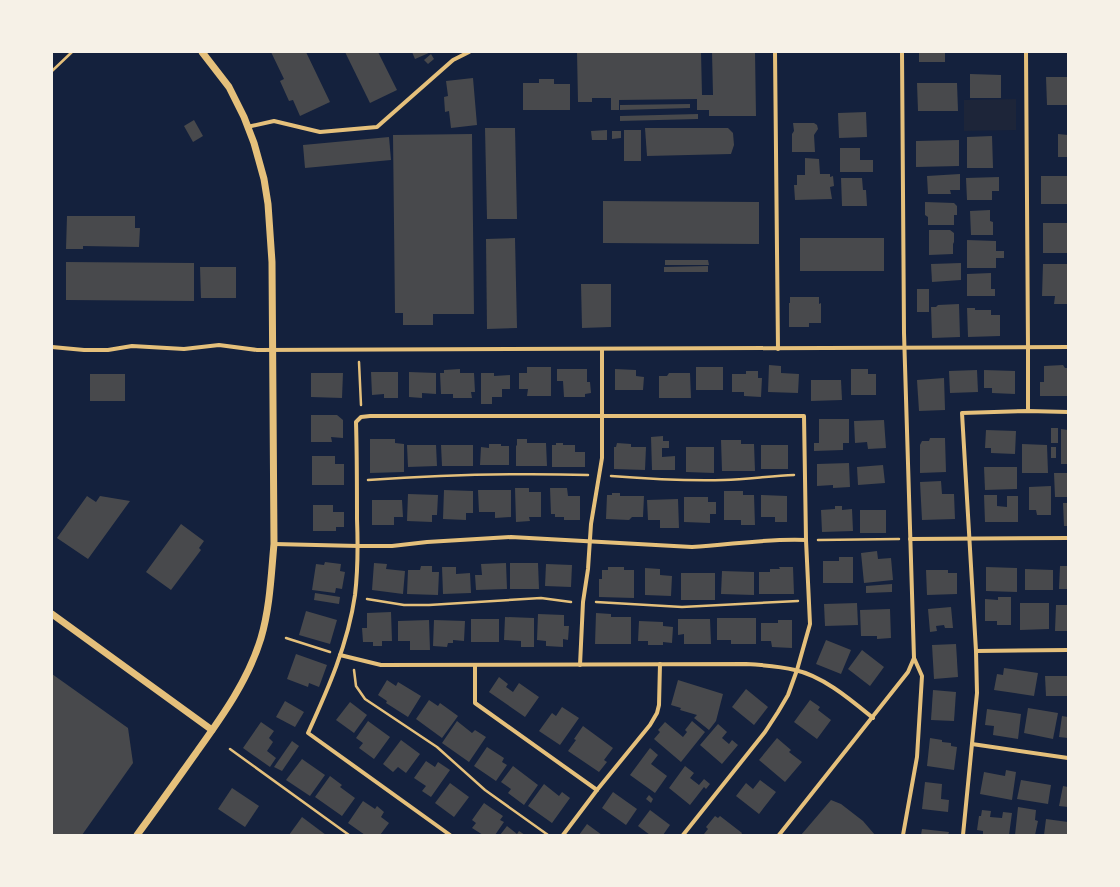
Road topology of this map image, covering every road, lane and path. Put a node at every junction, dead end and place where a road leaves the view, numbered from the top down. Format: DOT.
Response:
graph roads {
  1 [pos="72,52"];
  2 [pos="202,52"];
  3 [pos="469,52"];
  4 [pos="775,52"];
  5 [pos="902,52"];
  6 [pos="1026,52"];
  7 [pos="52,71"];
  8 [pos="247,127"];
  9 [pos="52,347"];
  10 [pos="904,347"];
  11 [pos="1028,347"];
  12 [pos="1068,347"];
  13 [pos="778,349"];
  14 [pos="272,350"];
  15 [pos="359,350"];
  16 [pos="602,350"];
  17 [pos="1028,411"];
  18 [pos="1068,412"];
  19 [pos="602,415"];
  20 [pos="361,417"];
  21 [pos="600,475"];
  22 [pos="805,475"];
  23 [pos="357,481"];
  24 [pos="1068,538"];
  25 [pos="899,539"];
  26 [pos="910,539"];
  27 [pos="806,540"];
  28 [pos="969,540"];
  29 [pos="590,541"];
  30 [pos="274,544"];
  31 [pos="358,546"];
  32 [pos="52,614"];
  33 [pos="286,638"];
  34 [pos="1068,650"];
  35 [pos="976,651"];
  36 [pos="340,655"];
  37 [pos="353,658"];
  38 [pos="914,658"];
  39 [pos="660,664"];
  40 [pos="475,665"];
  41 [pos="580,665"];
  42 [pos="797,670"];
  43 [pos="873,718"];
  44 [pos="212,730"];
  45 [pos="972,744"];
  46 [pos="230,749"];
  47 [pos="1068,758"];
  48 [pos="597,790"];
  49 [pos="137,835"];
  50 [pos="349,835"];
  51 [pos="450,835"];
  52 [pos="548,835"];
  53 [pos="563,835"];
  54 [pos="683,835"];
  55 [pos="779,835"];
  56 [pos="903,835"];
  57 [pos="963,835"];
  1 -- 7 [label="path"];
  2 -- 8 [label="street"];
  3 -- 8 [label="street"];
  4 -- 13 [label="street"];
  5 -- 10 [label="street"];
  6 -- 11 [label="street"];
  8 -- 14 [label="street"];
  9 -- 14 [label="street"];
  10 -- 11 [label="street"];
  10 -- 13 [label="street"];
  10 -- 26 [label="street"];
  11 -- 12 [label="street"];
  11 -- 17 [label="street"];
  13 -- 16 [label="street"];
  14 -- 15 [label="street"];
  14 -- 30 [label="street"];
  15 -- 16 [label="street"];
  15 -- 20 [label="path"];
  16 -- 19 [label="street"];
  17 -- 18 [label="street"];
  17 -- 28 [label="street"];
  19 -- 20 [label="street"];
  19 -- 21 [label="street"];
  19 -- 22 [label="street"];
  20 -- 23 [label="street"];
  21 -- 22 [label="path"];
  21 -- 23 [label="path"];
  21 -- 29 [label="street"];
  22 -- 27 [label="street"];
  23 -- 31 [label="street"];
  24 -- 28 [label="street"];
  25 -- 27 [label="path"];
  26 -- 28 [label="street"];
  26 -- 38 [label="street"];
  27 -- 29 [label="street"];
  27 -- 42 [label="street"];
  28 -- 35 [label="street"];
  29 -- 31 [label="street"];
  29 -- 41 [label="street"];
  30 -- 31 [label="street"];
  30 -- 44 [label="street"];
  31 -- 36 [label="street"];
  32 -- 44 [label="street"];
  33 -- 36 [label="path"];
  34 -- 35 [label="street"];
  35 -- 45 [label="street"];
  36 -- 37 [label="street"];
  36 -- 51 [label="street"];
  37 -- 40 [label="street"];
  37 -- 52 [label="path"];
  38 -- 43 [label="street"];
  38 -- 56 [label="street"];
  39 -- 41 [label="street"];
  39 -- 42 [label="street"];
  39 -- 48 [label="street"];
  40 -- 41 [label="street"];
  40 -- 48 [label="street"];
  42 -- 43 [label="street"];
  42 -- 54 [label="street"];
  43 -- 55 [label="street"];
  44 -- 49 [label="street"];
  45 -- 47 [label="street"];
  45 -- 57 [label="street"];
  46 -- 50 [label="path"];
  48 -- 53 [label="street"];
}
